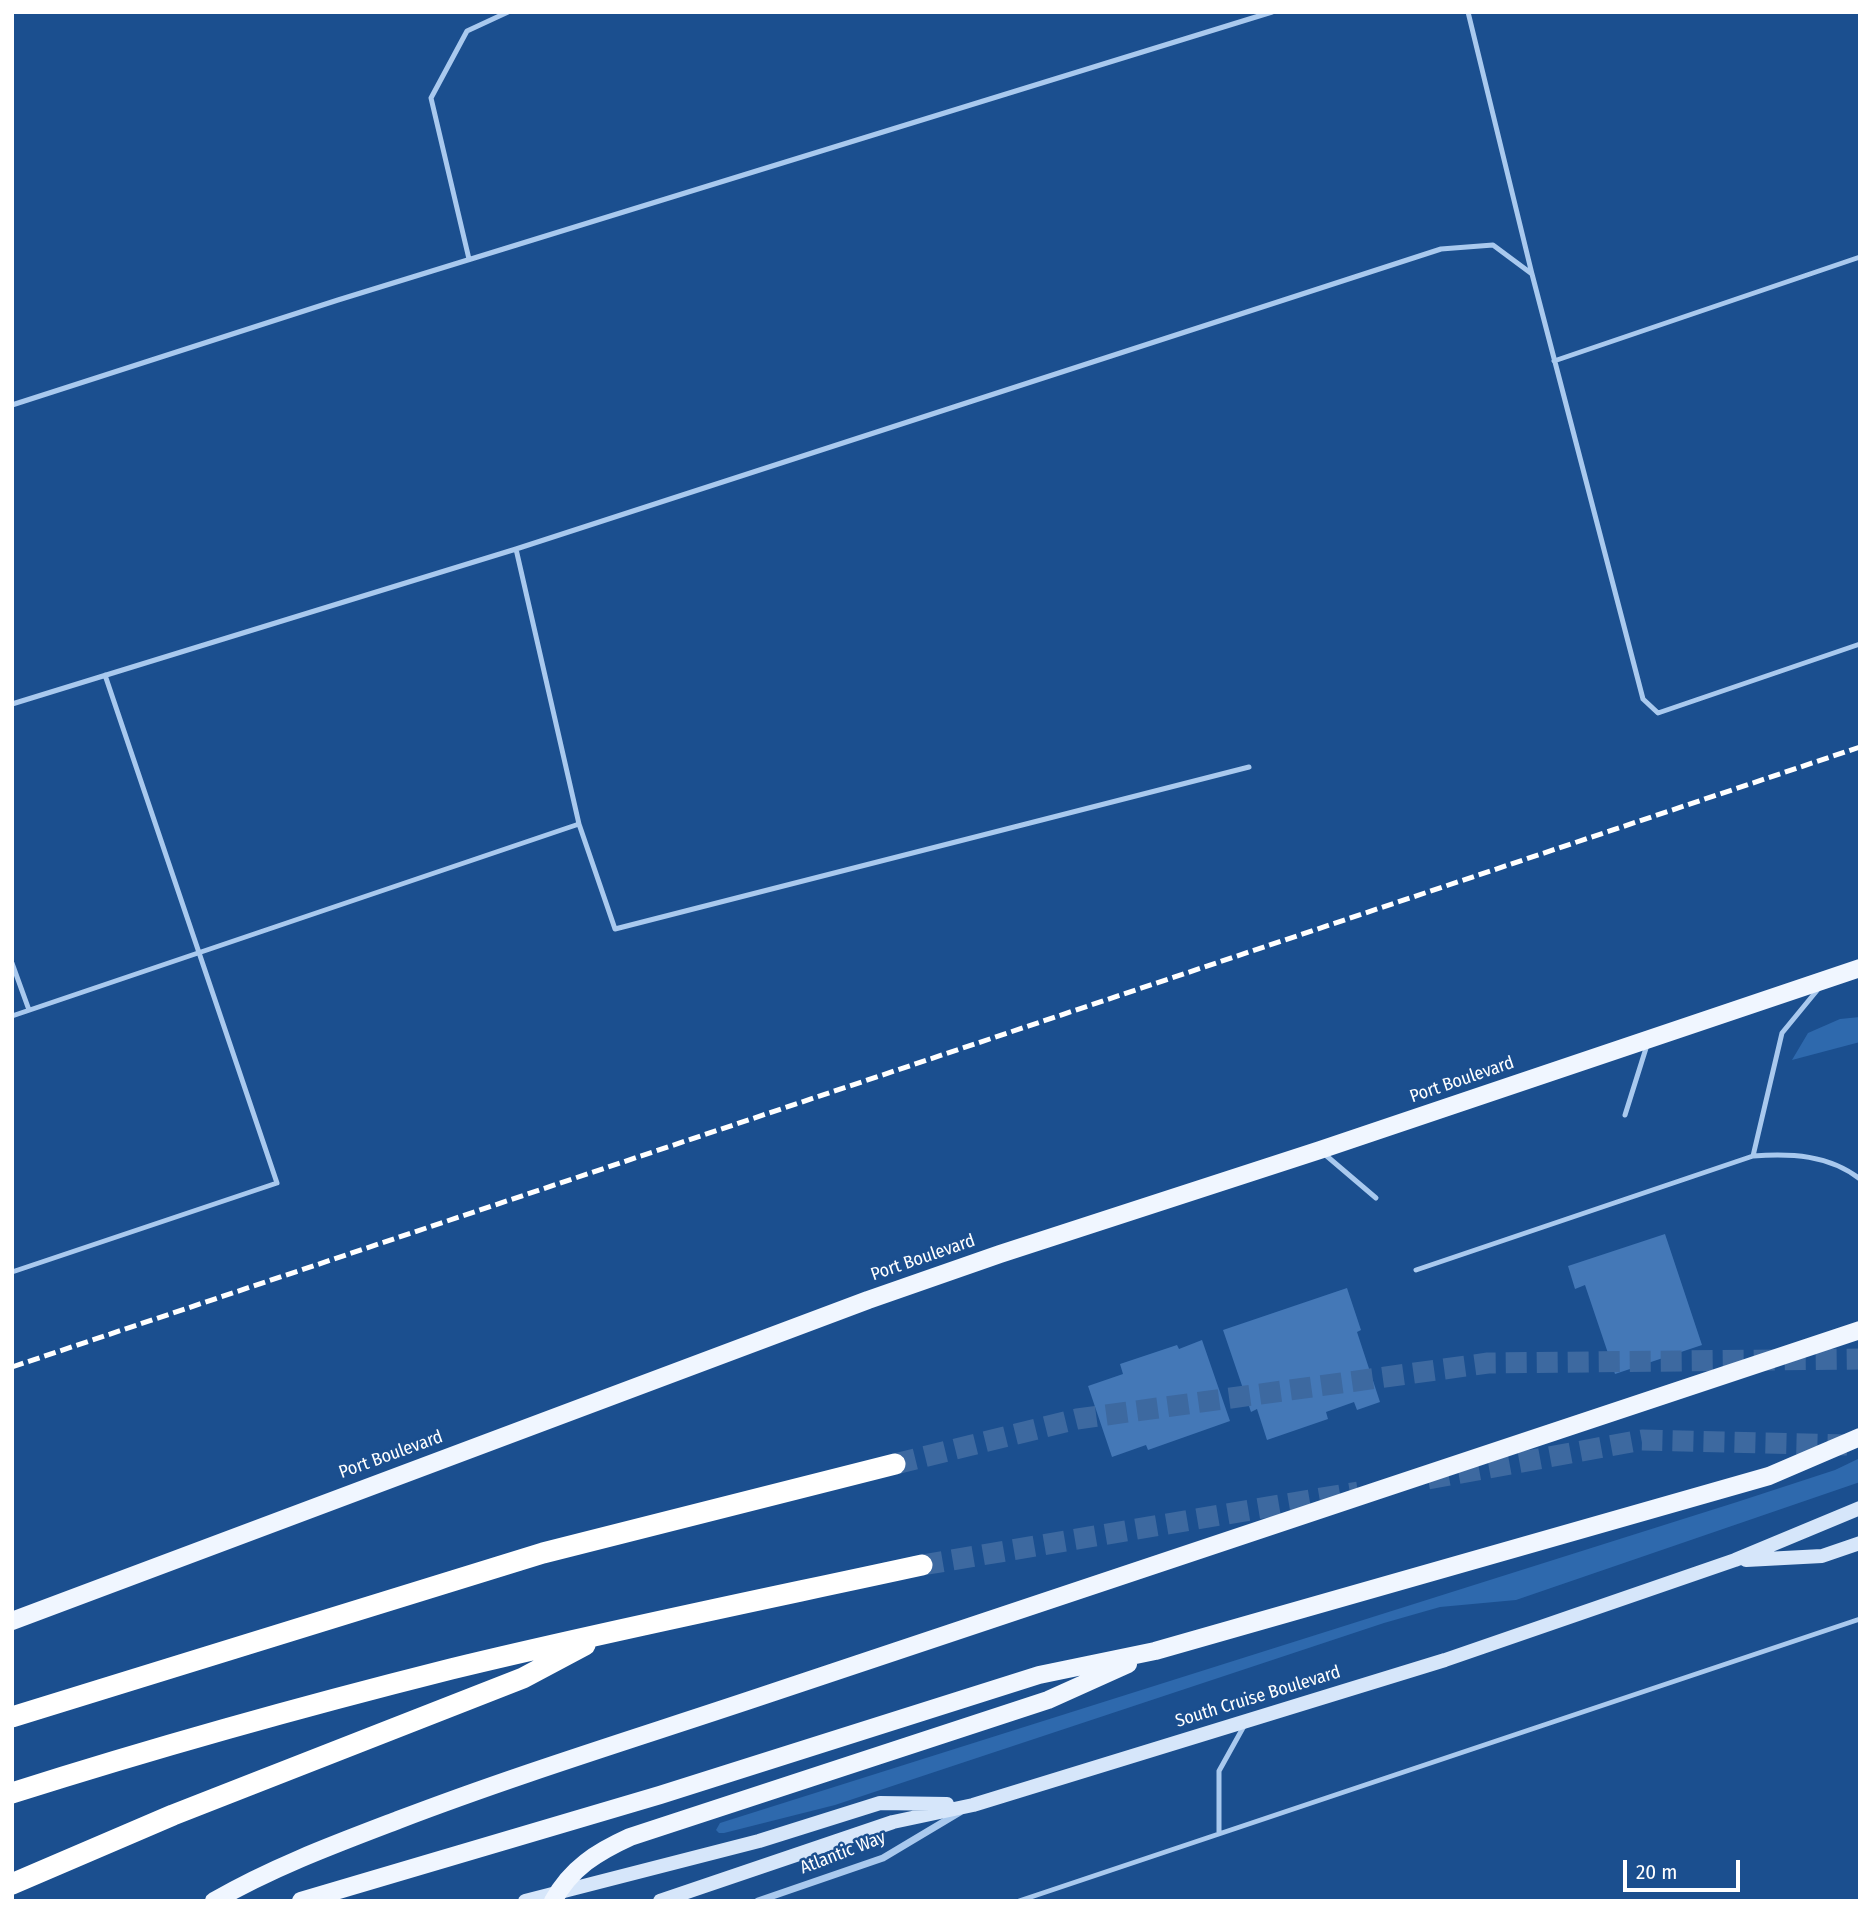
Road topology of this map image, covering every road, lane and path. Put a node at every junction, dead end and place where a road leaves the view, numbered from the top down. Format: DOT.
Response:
graph roads {
  1 [pos="508,12"];
  2 [pos="1272,12"];
  3 [pos="1468,12"];
  4 [pos="1860,257"];
  5 [pos="469,259"];
  6 [pos="1532,274"];
  7 [pos="1554,361"];
  8 [pos="12,405"];
  9 [pos="516,550"];
  10 [pos="1860,643"];
  11 [pos="105,676"];
  12 [pos="12,704"];
  13 [pos="1249,767"];
  14 [pos="579,824"];
  15 [pos="199,952"];
  16 [pos="12,963"];
  17 [pos="1860,968"];
  18 [pos="1825,980"];
  19 [pos="1860,981"];
  20 [pos="29,1010"];
  21 [pos="12,1016"];
  22 [pos="1649,1038"];
  23 [pos="1625,1115"];
  24 [pos="1320,1150"];
  25 [pos="1753,1156"];
  26 [pos="1860,1179"];
  27 [pos="1376,1198"];
  28 [pos="1416,1270"];
  29 [pos="12,1272"];
  30 [pos="1860,1330"];
  31 [pos="1860,1437"];
  32 [pos="895,1464"];
  33 [pos="1860,1507"];
  34 [pos="1860,1543"];
  35 [pos="1735,1560"];
  36 [pos="922,1565"];
  37 [pos="1860,1619"];
  38 [pos="12,1621"];
  39 [pos="610,1632"];
  40 [pos="1155,1651"];
  41 [pos="12,1717"];
  42 [pos="1247,1720"];
  43 [pos="12,1793"];
  44 [pos="973,1805"];
  45 [pos="1219,1833"];
  46 [pos="12,1884"];
  47 [pos="783,1892"];
  48 [pos="555,1896"];
  49 [pos="214,1901"];
  50 [pos="301,1901"];
  51 [pos="525,1901"];
  52 [pos="660,1901"];
  53 [pos="758,1901"];
  54 [pos="789,1901"];
  55 [pos="1019,1901"];
  1 -- 5 [label="lane"];
  2 -- 5 [label="lane"];
  3 -- 6 [label="lane"];
  4 -- 7 [label="lane"];
  5 -- 8 [label="lane"];
  6 -- 7 [label="lane"];
  6 -- 9 [label="lane"];
  7 -- 10 [label="lane"];
  9 -- 11 [label="lane"];
  9 -- 14 [label="lane"];
  11 -- 12 [label="lane"];
  11 -- 15 [label="lane"];
  13 -- 14 [label="lane"];
  14 -- 15 [label="lane"];
  15 -- 20 [label="lane"];
  15 -- 29 [label="lane"];
  16 -- 20 [label="lane"];
  17 -- 18 [label="main road, Port Boulevard"];
  18 -- 19 [label="main road"];
  18 -- 22 [label="main road, Port Boulevard"];
  18 -- 25 [label="lane"];
  20 -- 21 [label="lane"];
  22 -- 23 [label="lane"];
  22 -- 24 [label="main road, Port Boulevard"];
  24 -- 27 [label="lane"];
  24 -- 38 [label="main road, Port Boulevard"];
  25 -- 26 [label="lane"];
  25 -- 28 [label="lane"];
  30 -- 49 [label="main road"];
  31 -- 40 [label="main road"];
  32 -- 41 [label="highway"];
  33 -- 35 [label="street, South Cruise Boulevard"];
  34 -- 35 [label="street"];
  35 -- 42 [label="street, South Cruise Boulevard"];
  36 -- 39 [label="highway"];
  37 -- 45 [label="lane"];
  39 -- 43 [label="highway"];
  39 -- 46 [label="highway"];
  40 -- 48 [label="main road"];
  40 -- 50 [label="main road"];
  42 -- 44 [label="street, South Cruise Boulevard"];
  42 -- 45 [label="lane"];
  44 -- 47 [label="street, Atlantic Way"];
  44 -- 48 [label="street"];
  44 -- 52 [label="street, South Cruise Boulevard"];
  45 -- 55 [label="lane"];
  47 -- 53 [label="street, Atlantic Way"];
  47 -- 54 [label="lane"];
  48 -- 51 [label="street"];
}
